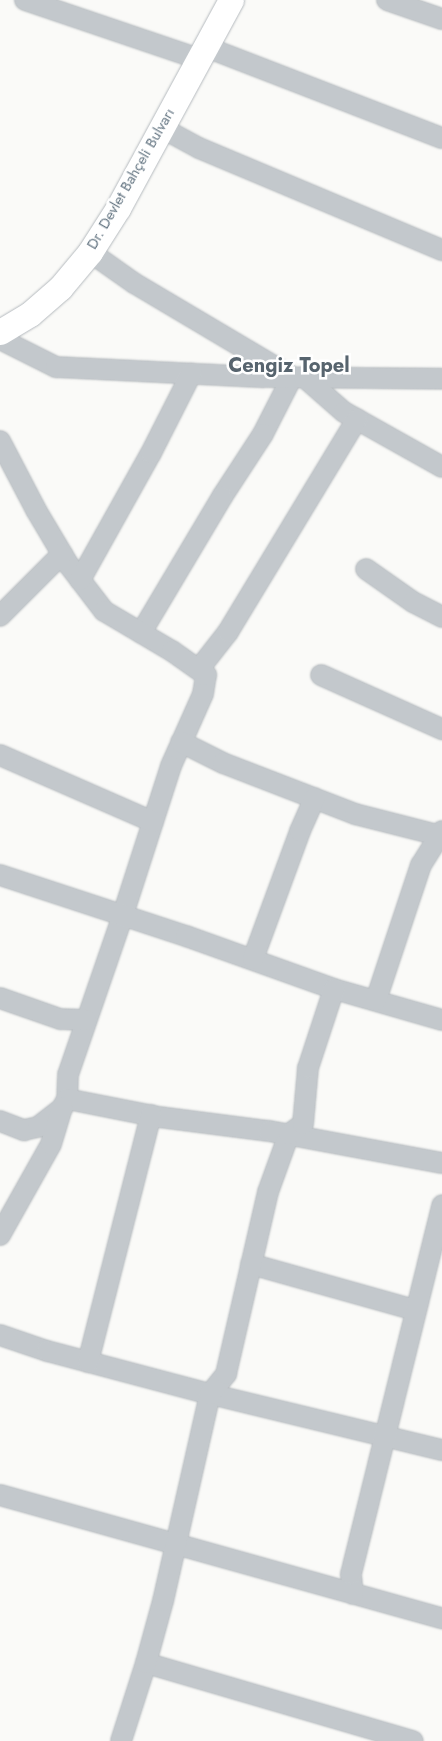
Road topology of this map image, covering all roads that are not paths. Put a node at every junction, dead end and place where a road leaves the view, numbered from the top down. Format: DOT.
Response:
graph roads {
  1 [pos="25,0"];
  2 [pos="230,0"];
  3 [pos="388,0"];
  4 [pos="442,19"];
  5 [pos="202,53"];
  6 [pos="162,128"];
  7 [pos="442,138"];
  8 [pos="442,250"];
  9 [pos="90,252"];
  10 [pos="0,332"];
  11 [pos="0,339"];
  12 [pos="191,374"];
  13 [pos="298,377"];
  14 [pos="442,379"];
  15 [pos="357,419"];
  16 [pos="0,441"];
  17 [pos="442,467"];
  18 [pos="62,554"];
  19 [pos="366,569"];
  20 [pos="80,580"];
  21 [pos="0,616"];
  22 [pos="442,617"];
  23 [pos="142,633"];
  24 [pos="199,670"];
  25 [pos="320,675"];
  26 [pos="442,729"];
  27 [pos="181,742"];
  28 [pos="0,754"];
  29 [pos="315,798"];
  30 [pos="153,822"];
  31 [pos="441,834"];
  32 [pos="0,875"];
  33 [pos="123,916"];
  34 [pos="253,959"];
  35 [pos="334,989"];
  36 [pos="0,998"];
  37 [pos="376,1000"];
  38 [pos="86,1020"];
  39 [pos="442,1020"];
  40 [pos="65,1104"];
  41 [pos="151,1115"];
  42 [pos="0,1121"];
  43 [pos="289,1134"];
  44 [pos="442,1163"];
  45 [pos="442,1204"];
  46 [pos="3,1223"];
  47 [pos="251,1264"];
  48 [pos="416,1310"];
  49 [pos="0,1335"];
  50 [pos="88,1362"];
  51 [pos="210,1394"];
  52 [pos="384,1436"];
  53 [pos="442,1450"];
  54 [pos="0,1495"];
  55 [pos="176,1543"];
  56 [pos="353,1594"];
  57 [pos="442,1618"];
  58 [pos="146,1663"];
  59 [pos="121,1741"];
  60 [pos="413,1741"];
  1 -- 5 [label="street"];
  2 -- 5 [label="main road, Dr. Devlet Bahçeli Bulvarı"];
  3 -- 4 [label="street"];
  5 -- 6 [label="main road, Dr. Devlet Bahçeli Bulvarı"];
  5 -- 7 [label="street"];
  6 -- 8 [label="street"];
  6 -- 9 [label="main road, Dr. Devlet Bahçeli Bulvarı"];
  9 -- 10 [label="main road, Dr. Devlet Bahçeli Bulvarı"];
  9 -- 13 [label="street"];
  11 -- 12 [label="street"];
  12 -- 13 [label="street"];
  12 -- 20 [label="street"];
  13 -- 14 [label="street"];
  13 -- 15 [label="street"];
  13 -- 23 [label="street"];
  15 -- 17 [label="street"];
  15 -- 24 [label="street"];
  16 -- 18 [label="street"];
  18 -- 20 [label="street"];
  18 -- 21 [label="street"];
  19 -- 22 [label="street"];
  20 -- 23 [label="street"];
  23 -- 24 [label="street"];
  24 -- 27 [label="street"];
  25 -- 26 [label="street"];
  27 -- 29 [label="street"];
  27 -- 30 [label="street"];
  28 -- 30 [label="street"];
  29 -- 31 [label="street"];
  29 -- 34 [label="street"];
  30 -- 33 [label="street"];
  31 -- 37 [label="street"];
  32 -- 33 [label="street"];
  33 -- 34 [label="street"];
  33 -- 38 [label="street"];
  34 -- 35 [label="street"];
  35 -- 37 [label="street"];
  35 -- 43 [label="street"];
  36 -- 38 [label="street"];
  37 -- 39 [label="street"];
  38 -- 40 [label="street"];
  40 -- 41 [label="street"];
  40 -- 42 [label="street"];
  40 -- 46 [label="street"];
  41 -- 43 [label="street"];
  41 -- 50 [label="street"];
  43 -- 44 [label="street"];
  43 -- 47 [label="street"];
  45 -- 48 [label="street"];
  47 -- 48 [label="street"];
  47 -- 51 [label="street"];
  48 -- 52 [label="street"];
  49 -- 50 [label="street"];
  50 -- 51 [label="street"];
  51 -- 52 [label="street"];
  51 -- 55 [label="street"];
  52 -- 53 [label="street"];
  52 -- 56 [label="street"];
  54 -- 55 [label="street"];
  55 -- 56 [label="street"];
  55 -- 58 [label="street"];
  56 -- 57 [label="street"];
  58 -- 59 [label="street"];
  58 -- 60 [label="street"];
}
